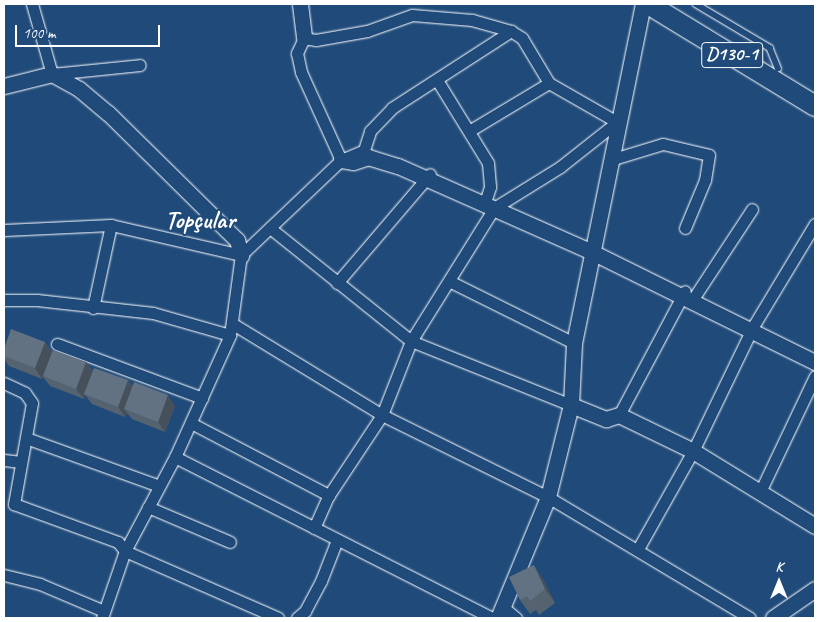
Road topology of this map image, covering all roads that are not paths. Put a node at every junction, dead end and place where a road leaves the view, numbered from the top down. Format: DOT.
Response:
graph roads {
  1 [pos="32,4"];
  2 [pos="300,4"];
  3 [pos="643,4"];
  4 [pos="648,4"];
  5 [pos="670,4"];
  6 [pos="696,4"];
  7 [pos="511,31"];
  8 [pos="304,38"];
  9 [pos="140,65"];
  10 [pos="778,68"];
  11 [pos="52,74"];
  12 [pos="437,80"];
  13 [pos="549,83"];
  14 [pos="4,86"];
  15 [pos="815,91"];
  16 [pos="815,106"];
  17 [pos="617,122"];
  18 [pos="469,131"];
  19 [pos="364,150"];
  20 [pos="341,160"];
  21 [pos="610,160"];
  22 [pos="428,176"];
  23 [pos="492,204"];
  24 [pos="752,209"];
  25 [pos="815,224"];
  26 [pos="110,225"];
  27 [pos="270,228"];
  28 [pos="685,228"];
  29 [pos="4,230"];
  30 [pos="812,236"];
  31 [pos="592,249"];
  32 [pos="240,255"];
  33 [pos="449,281"];
  34 [pos="337,284"];
  35 [pos="688,296"];
  36 [pos="4,300"];
  37 [pos="93,308"];
  38 [pos="753,328"];
  39 [pos="231,329"];
  40 [pos="411,341"];
  41 [pos="574,343"];
  42 [pos="57,344"];
  43 [pos="815,355"];
  44 [pos="815,362"];
  45 [pos="815,376"];
  46 [pos="4,383"];
  47 [pos="202,398"];
  48 [pos="571,405"];
  49 [pos="382,414"];
  50 [pos="619,415"];
  51 [pos="191,423"];
  52 [pos="26,438"];
  53 [pos="693,451"];
  54 [pos="175,457"];
  55 [pos="4,460"];
  56 [pos="22,462"];
  57 [pos="159,486"];
  58 [pos="760,492"];
  59 [pos="329,495"];
  60 [pos="548,497"];
  61 [pos="9,504"];
  62 [pos="148,507"];
  63 [pos="815,526"];
  64 [pos="314,528"];
  65 [pos="337,540"];
  66 [pos="230,542"];
  67 [pos="638,549"];
  68 [pos="124,551"];
  69 [pos="4,575"];
  70 [pos="815,588"];
  71 [pos="501,613"];
  72 [pos="103,615"];
  73 [pos="278,618"];
  74 [pos="297,618"];
  75 [pos="492,618"];
  76 [pos="516,618"];
  77 [pos="750,618"];
  78 [pos="773,618"];
  1 -- 11 [label="street"];
  2 -- 8 [label="street"];
  3 -- 17 [label="street"];
  4 -- 16 [label="highway, D130-1"];
  5 -- 10 [label="highway, D130-1"];
  6 -- 10 [label="lane"];
  7 -- 8 [label="street"];
  7 -- 12 [label="street"];
  7 -- 13 [label="street"];
  8 -- 20 [label="street"];
  9 -- 11 [label="street"];
  10 -- 15 [label="highway, D130-1"];
  11 -- 14 [label="street"];
  11 -- 32 [label="street"];
  12 -- 18 [label="street"];
  12 -- 19 [label="street"];
  13 -- 17 [label="street"];
  13 -- 18 [label="street"];
  17 -- 21 [label="street"];
  17 -- 23 [label="street"];
  18 -- 23 [label="street"];
  19 -- 20 [label="street"];
  19 -- 22 [label="street"];
  20 -- 22 [label="street"];
  20 -- 27 [label="street"];
  21 -- 28 [label="street"];
  21 -- 31 [label="street"];
  22 -- 23 [label="street"];
  22 -- 34 [label="street"];
  23 -- 31 [label="street"];
  23 -- 33 [label="street"];
  24 -- 35 [label="street"];
  25 -- 30 [label="street"];
  26 -- 29 [label="street"];
  26 -- 32 [label="street"];
  26 -- 37 [label="street"];
  27 -- 32 [label="street"];
  27 -- 34 [label="street"];
  30 -- 38 [label="street"];
  31 -- 35 [label="street"];
  31 -- 41 [label="street"];
  32 -- 39 [label="street"];
  33 -- 40 [label="street"];
  33 -- 41 [label="street"];
  34 -- 40 [label="street"];
  35 -- 38 [label="street"];
  35 -- 50 [label="street"];
  36 -- 37 [label="street"];
  37 -- 39 [label="street"];
  38 -- 43 [label="street"];
  38 -- 44 [label="street"];
  38 -- 53 [label="street"];
  39 -- 47 [label="street"];
  39 -- 49 [label="street"];
  40 -- 48 [label="street"];
  40 -- 49 [label="street"];
  41 -- 48 [label="street"];
  42 -- 47 [label="street"];
  45 -- 58 [label="street"];
  46 -- 52 [label="street"];
  47 -- 51 [label="street"];
  48 -- 50 [label="street"];
  48 -- 60 [label="street"];
  49 -- 59 [label="street"];
  49 -- 60 [label="street"];
  50 -- 53 [label="street"];
  51 -- 54 [label="street"];
  51 -- 59 [label="street"];
  52 -- 56 [label="street"];
  52 -- 57 [label="street"];
  53 -- 58 [label="street"];
  53 -- 67 [label="street"];
  54 -- 57 [label="street"];
  54 -- 64 [label="street"];
  55 -- 56 [label="street"];
  56 -- 61 [label="street"];
  57 -- 62 [label="street"];
  58 -- 63 [label="street"];
  59 -- 64 [label="street"];
  60 -- 67 [label="street"];
  60 -- 71 [label="street"];
  61 -- 68 [label="street"];
  62 -- 66 [label="street"];
  62 -- 68 [label="street"];
  64 -- 65 [label="street"];
  65 -- 74 [label="street"];
  65 -- 75 [label="street"];
  67 -- 77 [label="street"];
  68 -- 72 [label="street"];
  68 -- 73 [label="street"];
  69 -- 72 [label="street"];
  70 -- 78 [label="street"];
  71 -- 76 [label="street"];
}
